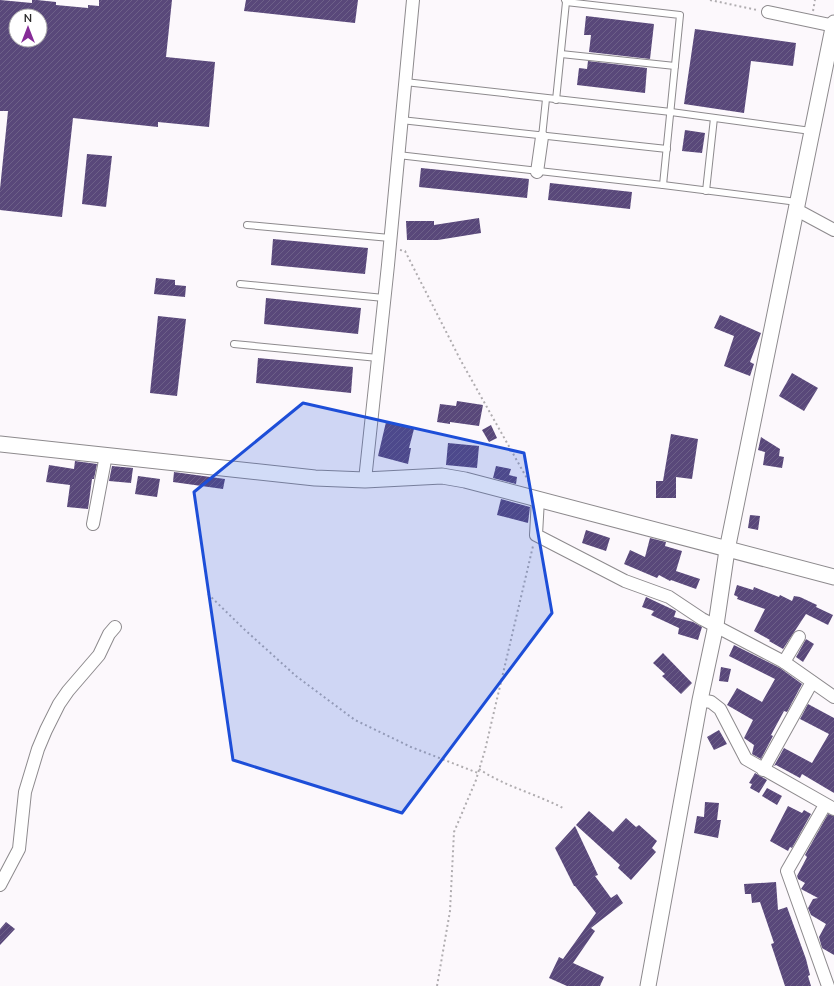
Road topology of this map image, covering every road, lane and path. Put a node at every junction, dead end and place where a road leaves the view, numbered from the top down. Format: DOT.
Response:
graph roads {
  1 [pos="413,0"];
  2 [pos="710,0"];
  3 [pos="815,0"];
  4 [pos="565,1"];
  5 [pos="768,12"];
  6 [pos="813,12"];
  7 [pos="834,25"];
  8 [pos="561,54"];
  9 [pos="674,66"];
  10 [pos="405,82"];
  11 [pos="546,99"];
  12 [pos="556,100"];
  13 [pos="671,112"];
  14 [pos="714,118"];
  15 [pos="401,120"];
  16 [pos="811,131"];
  17 [pos="542,136"];
  18 [pos="667,149"];
  19 [pos="398,155"];
  20 [pos="538,172"];
  21 [pos="663,185"];
  22 [pos="706,190"];
  23 [pos="796,206"];
  24 [pos="247,225"];
  25 [pos="834,230"];
  26 [pos="390,244"];
  27 [pos="240,284"];
  28 [pos="384,298"];
  29 [pos="234,344"];
  30 [pos="378,358"];
  31 [pos="0,444"];
  32 [pos="106,455"];
  33 [pos="365,480"];
  34 [pos="534,498"];
  35 [pos="94,524"];
  36 [pos="536,534"];
  37 [pos="728,550"];
  38 [pos="834,577"];
  39 [pos="208,594"];
  40 [pos="716,625"];
  41 [pos="115,627"];
  42 [pos="799,637"];
  43 [pos="784,662"];
  44 [pos="812,682"];
  45 [pos="834,697"];
  46 [pos="700,700"];
  47 [pos="479,769"];
  48 [pos="763,770"];
  49 [pos="478,774"];
  50 [pos="830,807"];
  51 [pos="563,808"];
  52 [pos="0,885"];
  53 [pos="830,981"];
  54 [pos="437,986"];
  55 [pos="648,986"];
  1 -- 10 [label="street"];
  2 -- 5 [label="path"];
  3 -- 6 [label="path"];
  4 -- 8 [label="lane"];
  4 -- 9 [label="lane"];
  5 -- 7 [label="street"];
  7 -- 16 [label="street"];
  8 -- 9 [label="lane"];
  8 -- 12 [label="lane"];
  9 -- 13 [label="lane"];
  10 -- 11 [label="lane"];
  10 -- 15 [label="street"];
  11 -- 12 [label="lane"];
  11 -- 17 [label="lane"];
  12 -- 13 [label="lane"];
  13 -- 14 [label="lane"];
  13 -- 18 [label="lane"];
  14 -- 16 [label="lane"];
  14 -- 22 [label="lane"];
  15 -- 17 [label="lane"];
  15 -- 19 [label="street"];
  16 -- 23 [label="street"];
  17 -- 18 [label="lane"];
  17 -- 20 [label="street"];
  18 -- 21 [label="lane"];
  19 -- 20 [label="lane"];
  19 -- 26 [label="street"];
  20 -- 21 [label="lane"];
  21 -- 22 [label="lane"];
  22 -- 23 [label="lane"];
  23 -- 25 [label="street"];
  23 -- 37 [label="street"];
  24 -- 26 [label="lane"];
  26 -- 28 [label="street"];
  26 -- 34 [label="path"];
  27 -- 28 [label="lane"];
  28 -- 30 [label="street"];
  29 -- 30 [label="lane"];
  30 -- 33 [label="street"];
  31 -- 32 [label="street"];
  32 -- 33 [label="street"];
  32 -- 35 [label="street"];
  33 -- 34 [label="street"];
  34 -- 36 [label="street"];
  34 -- 37 [label="street"];
  36 -- 40 [label="street"];
  36 -- 47 [label="path"];
  37 -- 38 [label="street"];
  37 -- 40 [label="street"];
  39 -- 49 [label="path"];
  40 -- 43 [label="street"];
  40 -- 46 [label="street"];
  41 -- 52 [label="street"];
  42 -- 43 [label="street"];
  43 -- 44 [label="street"];
  44 -- 45 [label="street"];
  44 -- 48 [label="street"];
  46 -- 48 [label="street"];
  46 -- 55 [label="street"];
  47 -- 49 [label="path"];
  47 -- 51 [label="path"];
  48 -- 50 [label="street"];
  49 -- 54 [label="path"];
  50 -- 53 [label="street"];
}
